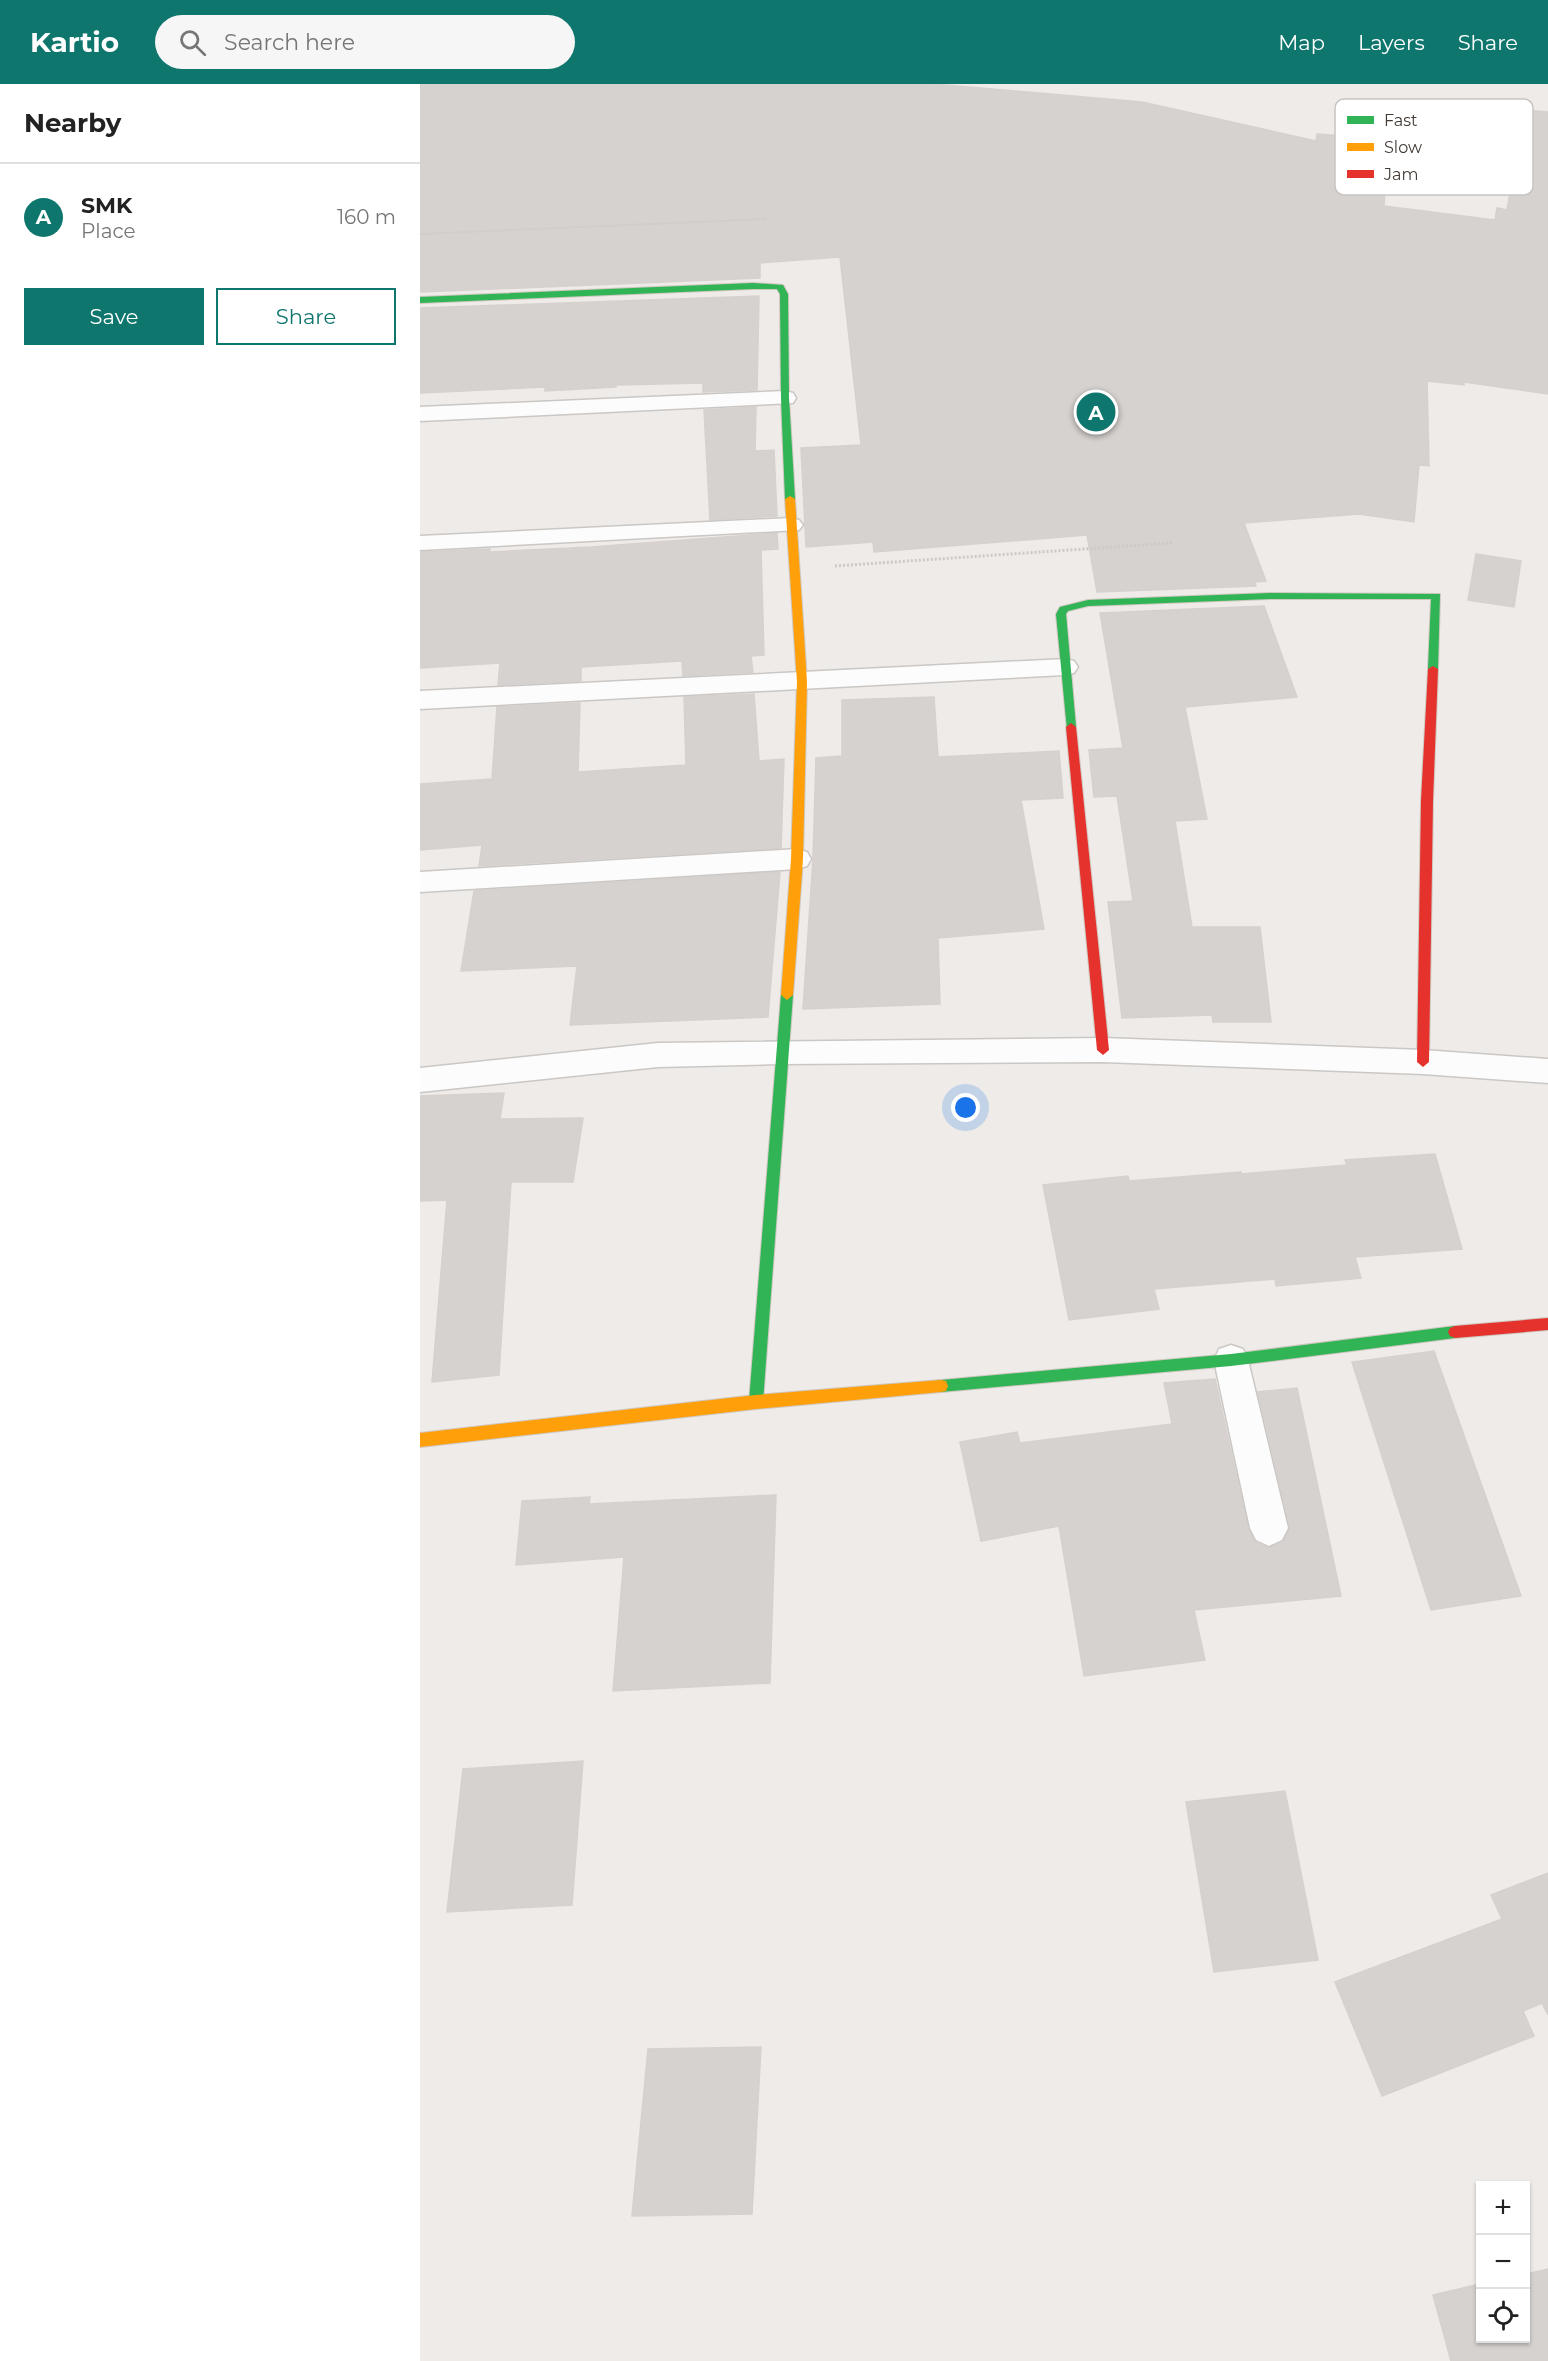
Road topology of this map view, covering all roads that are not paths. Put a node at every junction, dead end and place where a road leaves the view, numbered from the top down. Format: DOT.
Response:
graph roads {
  1 [pos="420,300"];
  2 [pos="785,398"];
  3 [pos="420,414"];
  4 [pos="791,525"];
  5 [pos="420,543"];
  6 [pos="1065,668"];
  7 [pos="802,682"];
  8 [pos="420,700"];
  9 [pos="797,859"];
  10 [pos="420,882"];
  11 [pos="1103,1050"];
  12 [pos="782,1053"];
  13 [pos="1423,1062"];
  14 [pos="1548,1071"];
  15 [pos="420,1080"];
  16 [pos="1548,1324"];
  17 [pos="1231,1360"];
  18 [pos="756,1402"];
  19 [pos="420,1440"];
  20 [pos="1269,1528"];
  1 -- 2 [label="street"];
  2 -- 3 [label="street"];
  2 -- 4 [label="street"];
  4 -- 5 [label="street"];
  4 -- 7 [label="street"];
  6 -- 7 [label="street"];
  6 -- 11 [label="street"];
  6 -- 13 [label="street"];
  7 -- 8 [label="street"];
  7 -- 9 [label="street"];
  9 -- 10 [label="street"];
  9 -- 12 [label="street"];
  11 -- 12 [label="street"];
  11 -- 13 [label="street"];
  12 -- 15 [label="street"];
  12 -- 18 [label="street"];
  13 -- 14 [label="street"];
  16 -- 17 [label="street"];
  17 -- 18 [label="street"];
  17 -- 20 [label="street"];
  18 -- 19 [label="street"];
}
